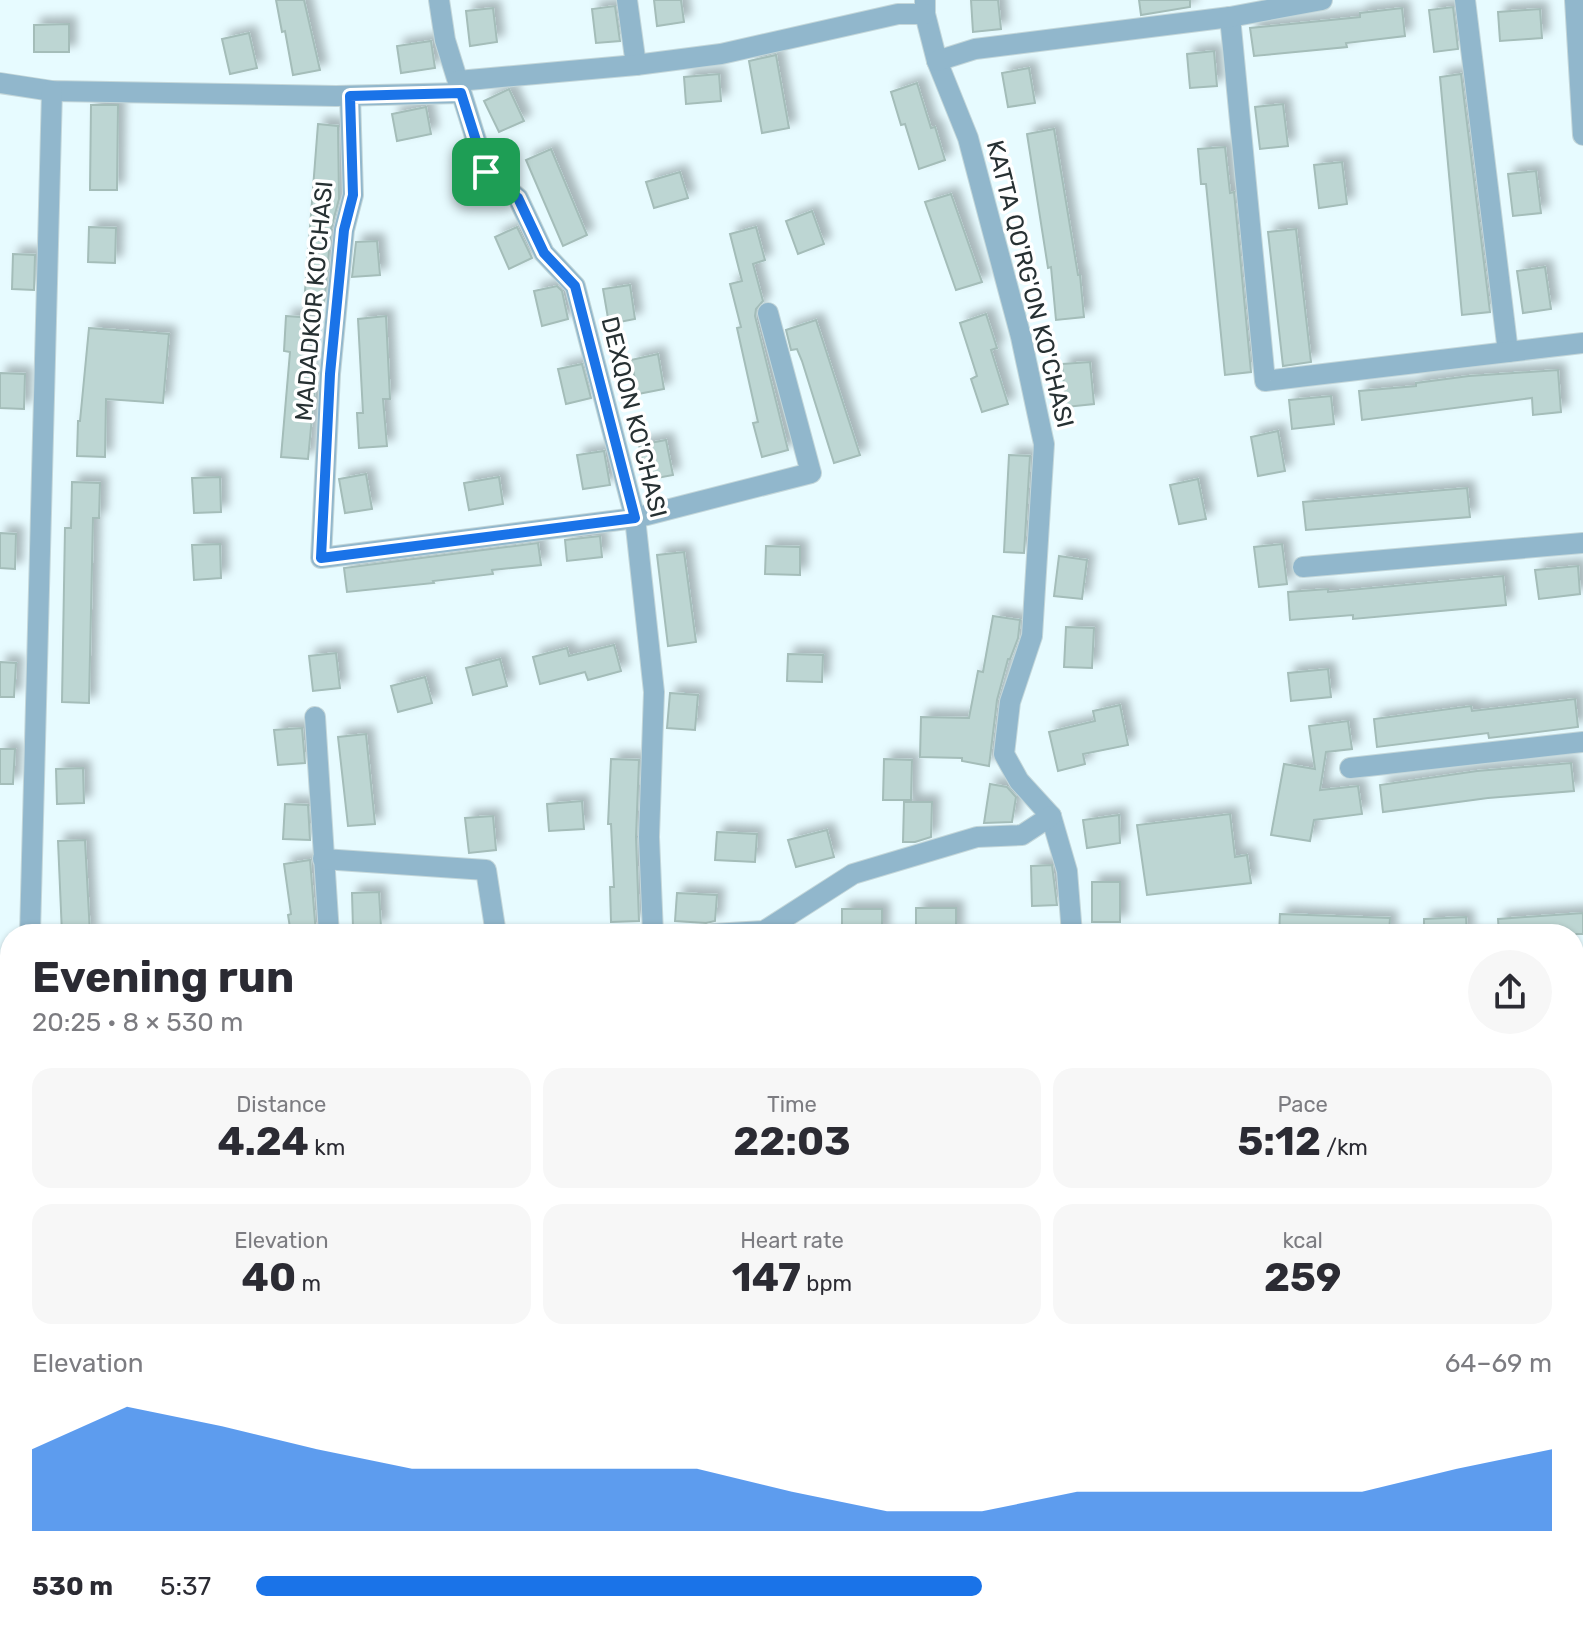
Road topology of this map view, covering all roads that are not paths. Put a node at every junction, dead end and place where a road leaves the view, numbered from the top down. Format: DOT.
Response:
graph roads {
  1 [pos="439,0"];
  2 [pos="627,0"];
  3 [pos="1322,0"];
  4 [pos="1465,0"];
  5 [pos="1575,0"];
  6 [pos="925,7"];
  7 [pos="1230,17"];
  8 [pos="937,61"];
  9 [pos="636,65"];
  10 [pos="0,83"];
  11 [pos="459,87"];
  12 [pos="52,91"];
  13 [pos="350,96"];
  14 [pos="1583,135"];
  15 [pos="768,313"];
  16 [pos="1583,343"];
  17 [pos="1508,352"];
  18 [pos="635,518"];
  19 [pos="1583,543"];
  20 [pos="1303,567"];
  21 [pos="315,717"];
  22 [pos="1583,742"];
  23 [pos="1350,768"];
  24 [pos="1051,816"];
  25 [pos="323,859"];
  26 [pos="30,924"];
  27 [pos="328,924"];
  28 [pos="494,924"];
  29 [pos="653,924"];
  30 [pos="775,924"];
  31 [pos="1071,924"];
  1 -- 11 [label="street, DEXQON KO'CHASI"];
  2 -- 9 [label="street"];
  3 -- 7 [label="street"];
  4 -- 17 [label="street"];
  5 -- 14 [label="street"];
  6 -- 8 [label="street, KATTA QO'RG'ON KO'CHASI"];
  6 -- 9 [label="street"];
  7 -- 8 [label="street"];
  7 -- 17 [label="street"];
  8 -- 24 [label="street, KATTA QO'RG'ON KO'CHASI"];
  9 -- 11 [label="street"];
  10 -- 12 [label="street"];
  11 -- 13 [label="street"];
  11 -- 18 [label="street, DEXQON KO'CHASI"];
  12 -- 13 [label="street"];
  12 -- 26 [label="street"];
  13 -- 18 [label="street, MADADKOR KO'CHASI"];
  15 -- 18 [label="street"];
  16 -- 17 [label="street"];
  18 -- 29 [label="street, DEXQON KO'CHASI"];
  19 -- 20 [label="street"];
  21 -- 25 [label="street"];
  22 -- 23 [label="street"];
  24 -- 30 [label="street"];
  24 -- 31 [label="street, KATTA QO'RG'ON KO'CHASI"];
  25 -- 27 [label="street"];
  25 -- 28 [label="street"];
}
